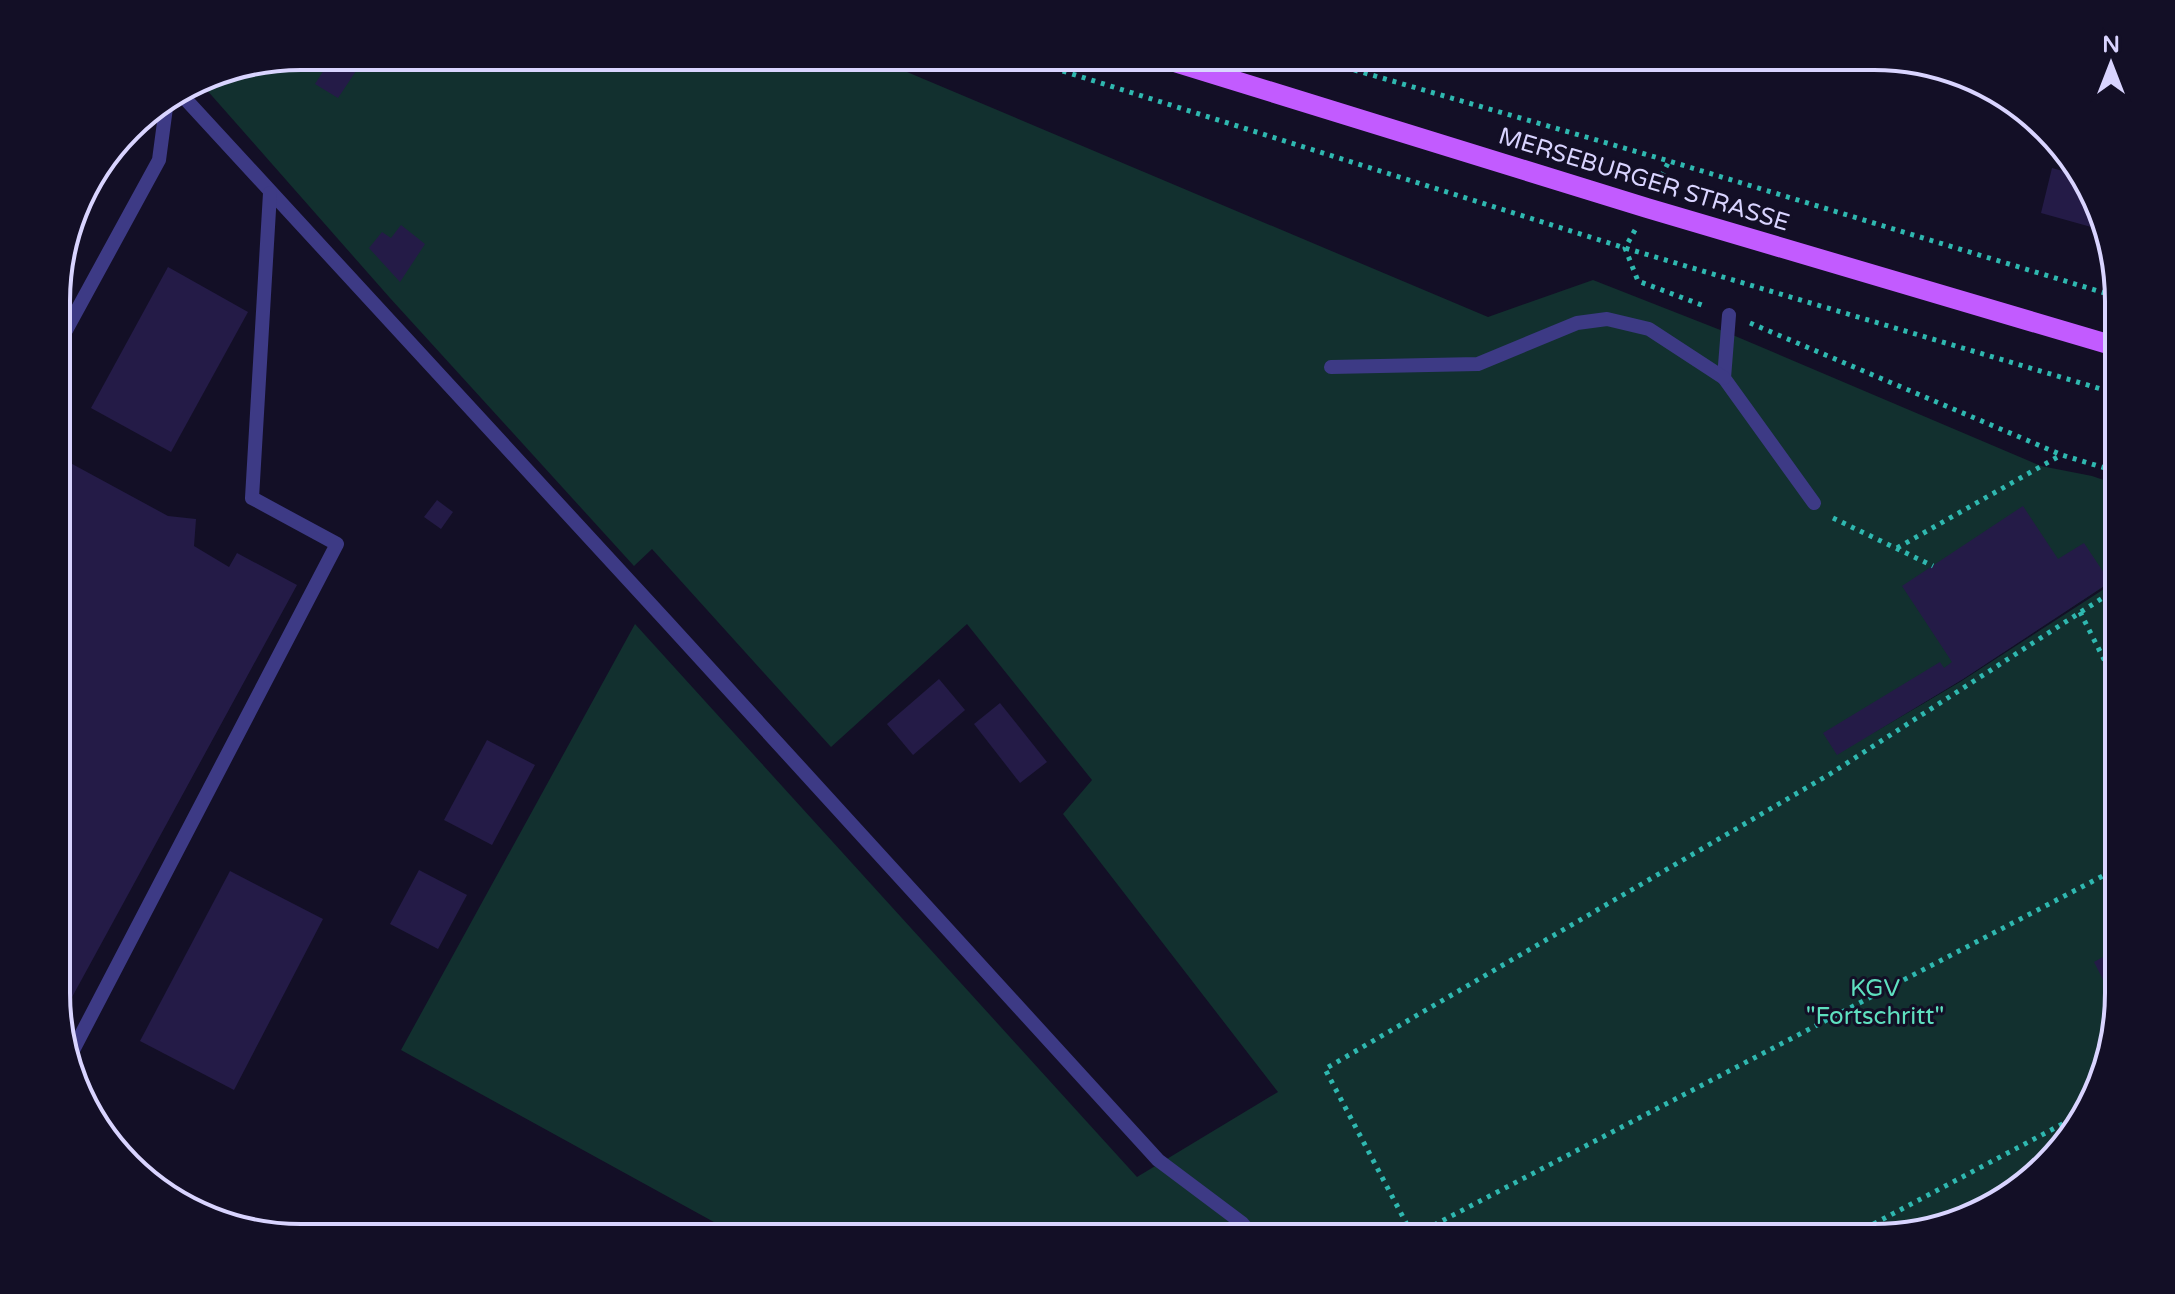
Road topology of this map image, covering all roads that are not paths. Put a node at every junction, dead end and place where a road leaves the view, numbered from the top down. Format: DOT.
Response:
graph roads {
  1 [pos="1200,70"];
  2 [pos="187,101"];
  3 [pos="165,115"];
  4 [pos="270,193"];
  5 [pos="1729,315"];
  6 [pos="70,323"];
  7 [pos="2105,343"];
  8 [pos="1331,367"];
  9 [pos="1724,378"];
  10 [pos="1814,503"];
  11 [pos="76,1044"];
  12 [pos="1243,1224"];
  1 -- 7 [label="main road, MERSEBURGER STRASSE"];
  2 -- 4 [label="lane"];
  3 -- 6 [label="lane"];
  4 -- 11 [label="lane"];
  4 -- 12 [label="lane"];
  5 -- 9 [label="lane"];
  8 -- 9 [label="lane"];
  9 -- 10 [label="lane"];
}
